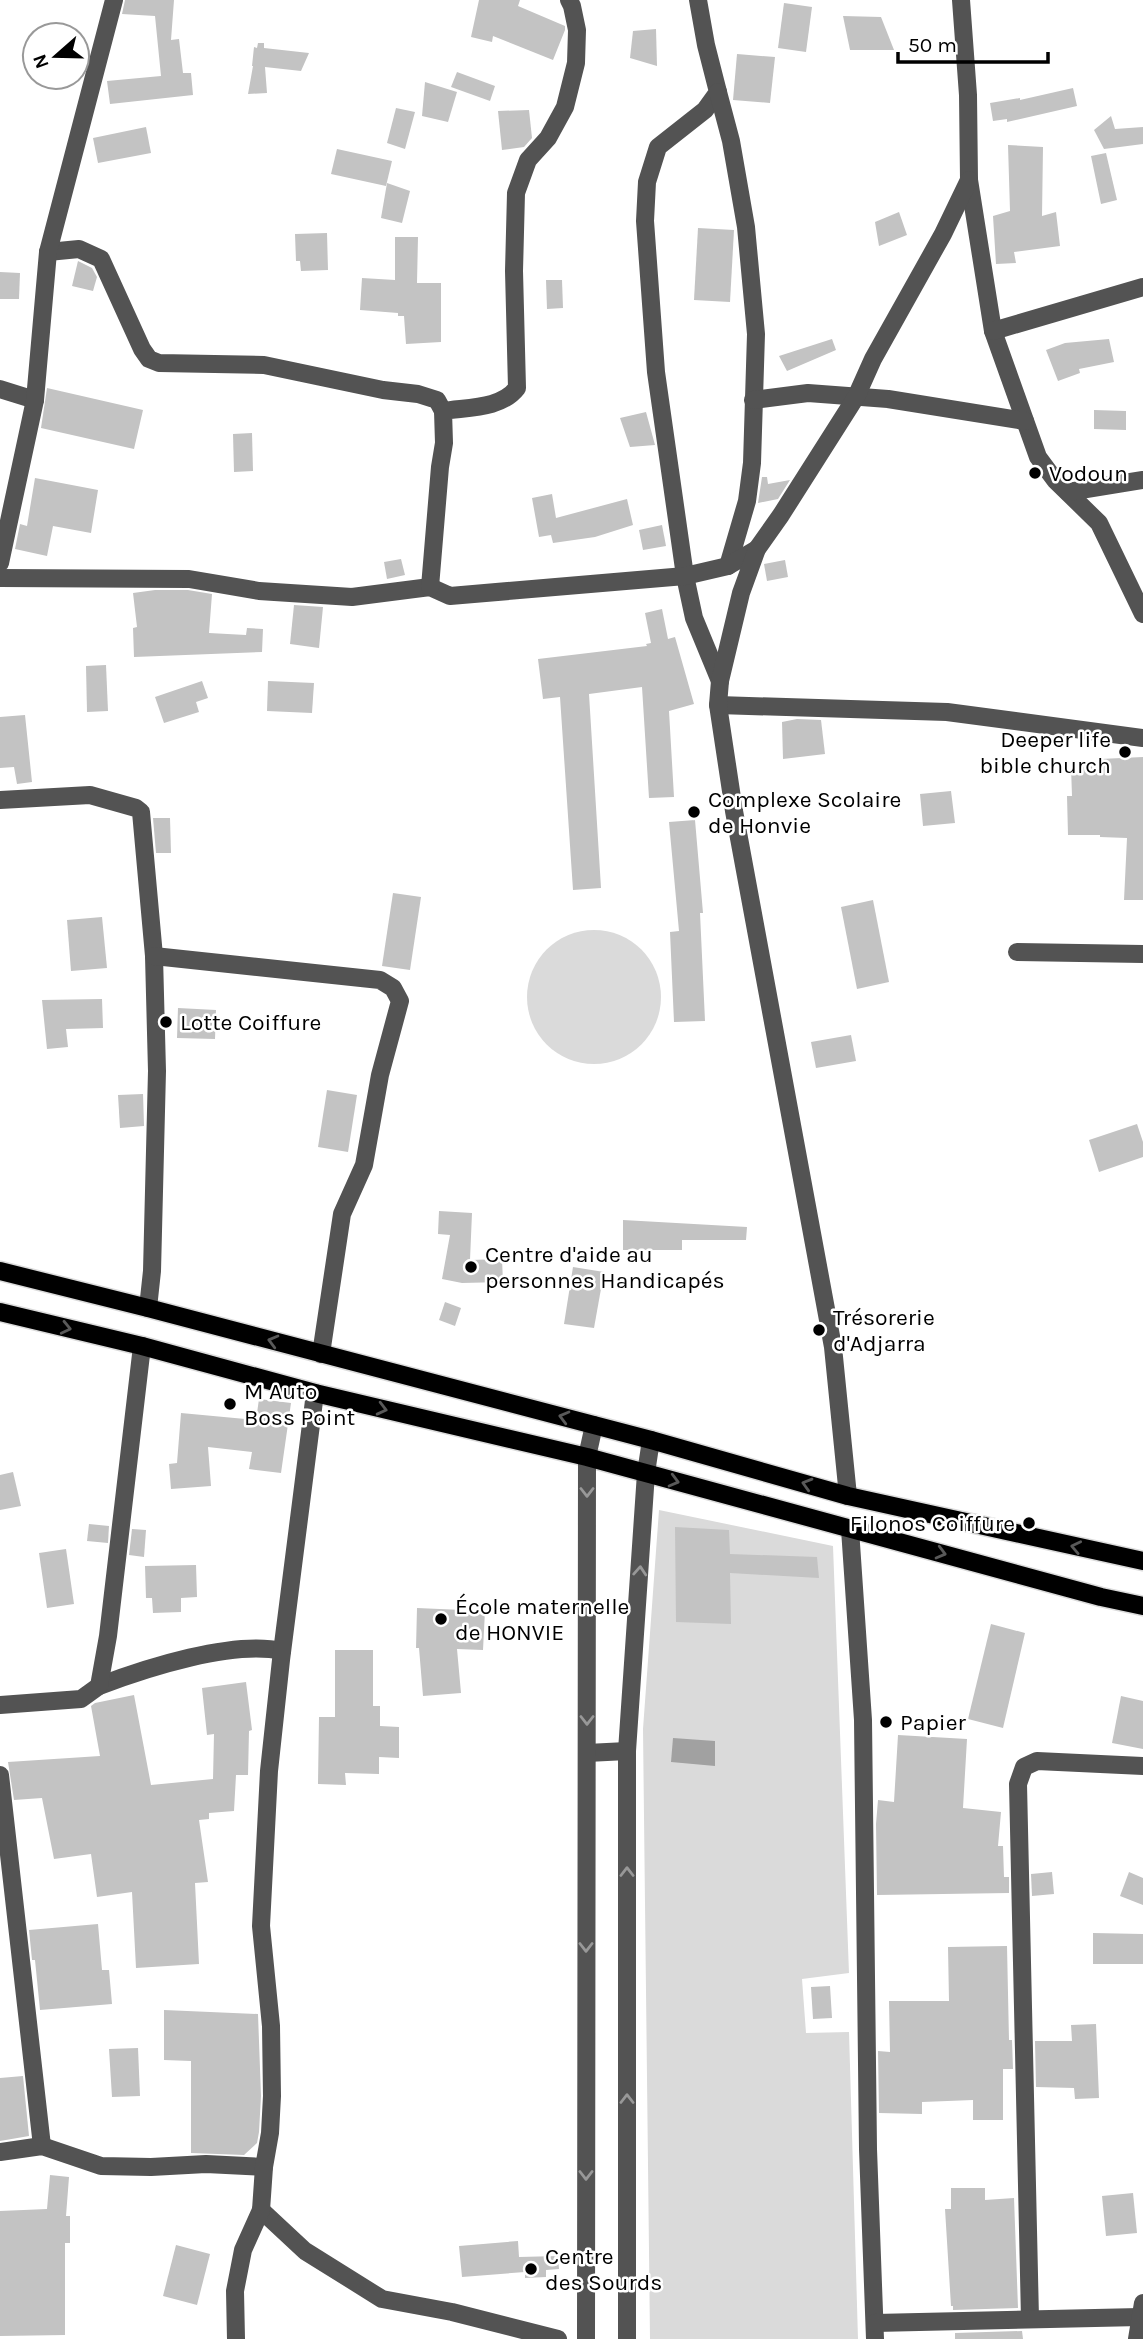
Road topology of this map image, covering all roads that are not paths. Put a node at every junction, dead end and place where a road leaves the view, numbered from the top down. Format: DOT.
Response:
graph roads {
  1 [pos="114,0"];
  2 [pos="569,0"];
  3 [pos="698,0"];
  4 [pos="961,0"];
  5 [pos="718,92"];
  6 [pos="969,180"];
  7 [pos="48,252"];
  8 [pos="1143,287"];
  9 [pos="992,331"];
  10 [pos="0,389"];
  11 [pos="856,397"];
  12 [pos="35,400"];
  13 [pos="753,400"];
  14 [pos="443,411"];
  15 [pos="1025,421"];
  16 [pos="1143,480"];
  17 [pos="1068,492"];
  18 [pos="757,549"];
  19 [pos="0,563"];
  20 [pos="728,566"];
  21 [pos="685,576"];
  22 [pos="0,578"];
  23 [pos="430,587"];
  24 [pos="1143,614"];
  25 [pos="720,681"];
  26 [pos="718,705"];
  27 [pos="1143,738"];
  28 [pos="0,800"];
  29 [pos="1017,952"];
  30 [pos="1143,954"];
  31 [pos="154,956"];
  32 [pos="0,1271"];
  33 [pos="148,1308"];
  34 [pos="0,1312"];
  35 [pos="142,1346"];
  36 [pos="321,1354"];
  37 [pos="315,1393"];
  38 [pos="594,1425"];
  39 [pos="651,1440"];
  40 [pos="587,1457"];
  41 [pos="646,1474"];
  42 [pos="848,1496"];
  43 [pos="850,1529"];
  44 [pos="1143,1561"];
  45 [pos="1143,1606"];
  46 [pos="282,1651"];
  47 [pos="100,1686"];
  48 [pos="0,1705"];
  49 [pos="627,1751"];
  50 [pos="587,1753"];
  51 [pos="1143,1766"];
  52 [pos="0,1775"];
  53 [pos="42,2146"];
  54 [pos="0,2152"];
  55 [pos="264,2167"];
  56 [pos="261,2210"];
  57 [pos="1142,2310"];
  58 [pos="1030,2319"];
  59 [pos="875,2331"];
  60 [pos="236,2339"];
  61 [pos="558,2339"];
  62 [pos="586,2339"];
  63 [pos="627,2339"];
  64 [pos="1137,2339"];
  1 -- 7 [label="street"];
  2 -- 14 [label="street"];
  3 -- 5 [label="street"];
  4 -- 6 [label="street"];
  5 -- 13 [label="street"];
  5 -- 21 [label="street"];
  6 -- 9 [label="street"];
  6 -- 11 [label="street"];
  7 -- 12 [label="street"];
  7 -- 14 [label="street"];
  8 -- 9 [label="street"];
  9 -- 15 [label="street"];
  10 -- 12 [label="street"];
  11 -- 13 [label="street"];
  11 -- 15 [label="street"];
  11 -- 18 [label="street"];
  12 -- 19 [label="street"];
  13 -- 20 [label="street"];
  14 -- 23 [label="street"];
  15 -- 17 [label="street"];
  16 -- 17 [label="street"];
  17 -- 24 [label="street"];
  18 -- 20 [label="street"];
  18 -- 25 [label="street"];
  20 -- 21 [label="street"];
  21 -- 23 [label="street"];
  21 -- 25 [label="street"];
  22 -- 23 [label="street"];
  25 -- 26 [label="street"];
  26 -- 27 [label="street"];
  26 -- 42 [label="street"];
  28 -- 31 [label="street"];
  29 -- 30 [label="street"];
  31 -- 33 [label="street"];
  31 -- 36 [label="street"];
  32 -- 33 [label="main road"];
  36 -- 33 [label="main road, one-way"];
  34 -- 35 [label="main road, one-way"];
  35 -- 37 [label="main road"];
  35 -- 47 [label="street"];
  38 -- 36 [label="main road, one-way"];
  37 -- 40 [label="main road, one-way"];
  37 -- 46 [label="street"];
  38 -- 39 [label="main road"];
  38 -- 40 [label="street"];
  39 -- 41 [label="street"];
  42 -- 39 [label="main road, one-way"];
  40 -- 41 [label="main road"];
  40 -- 50 [label="street, one-way"];
  41 -- 43 [label="main road, one-way"];
  49 -- 41 [label="street, one-way"];
  44 -- 42 [label="main road, one-way"];
  43 -- 45 [label="main road, one-way"];
  43 -- 59 [label="street"];
  46 -- 47 [label="street"];
  46 -- 55 [label="street"];
  47 -- 48 [label="street"];
  49 -- 50 [label="street"];
  63 -- 49 [label="street, one-way"];
  50 -- 62 [label="street, one-way"];
  51 -- 58 [label="street"];
  52 -- 53 [label="street"];
  53 -- 54 [label="street"];
  53 -- 55 [label="street"];
  55 -- 56 [label="street"];
  56 -- 60 [label="street"];
  56 -- 61 [label="street"];
  57 -- 58 [label="street"];
  57 -- 64 [label="street"];
  58 -- 59 [label="street"];
}
